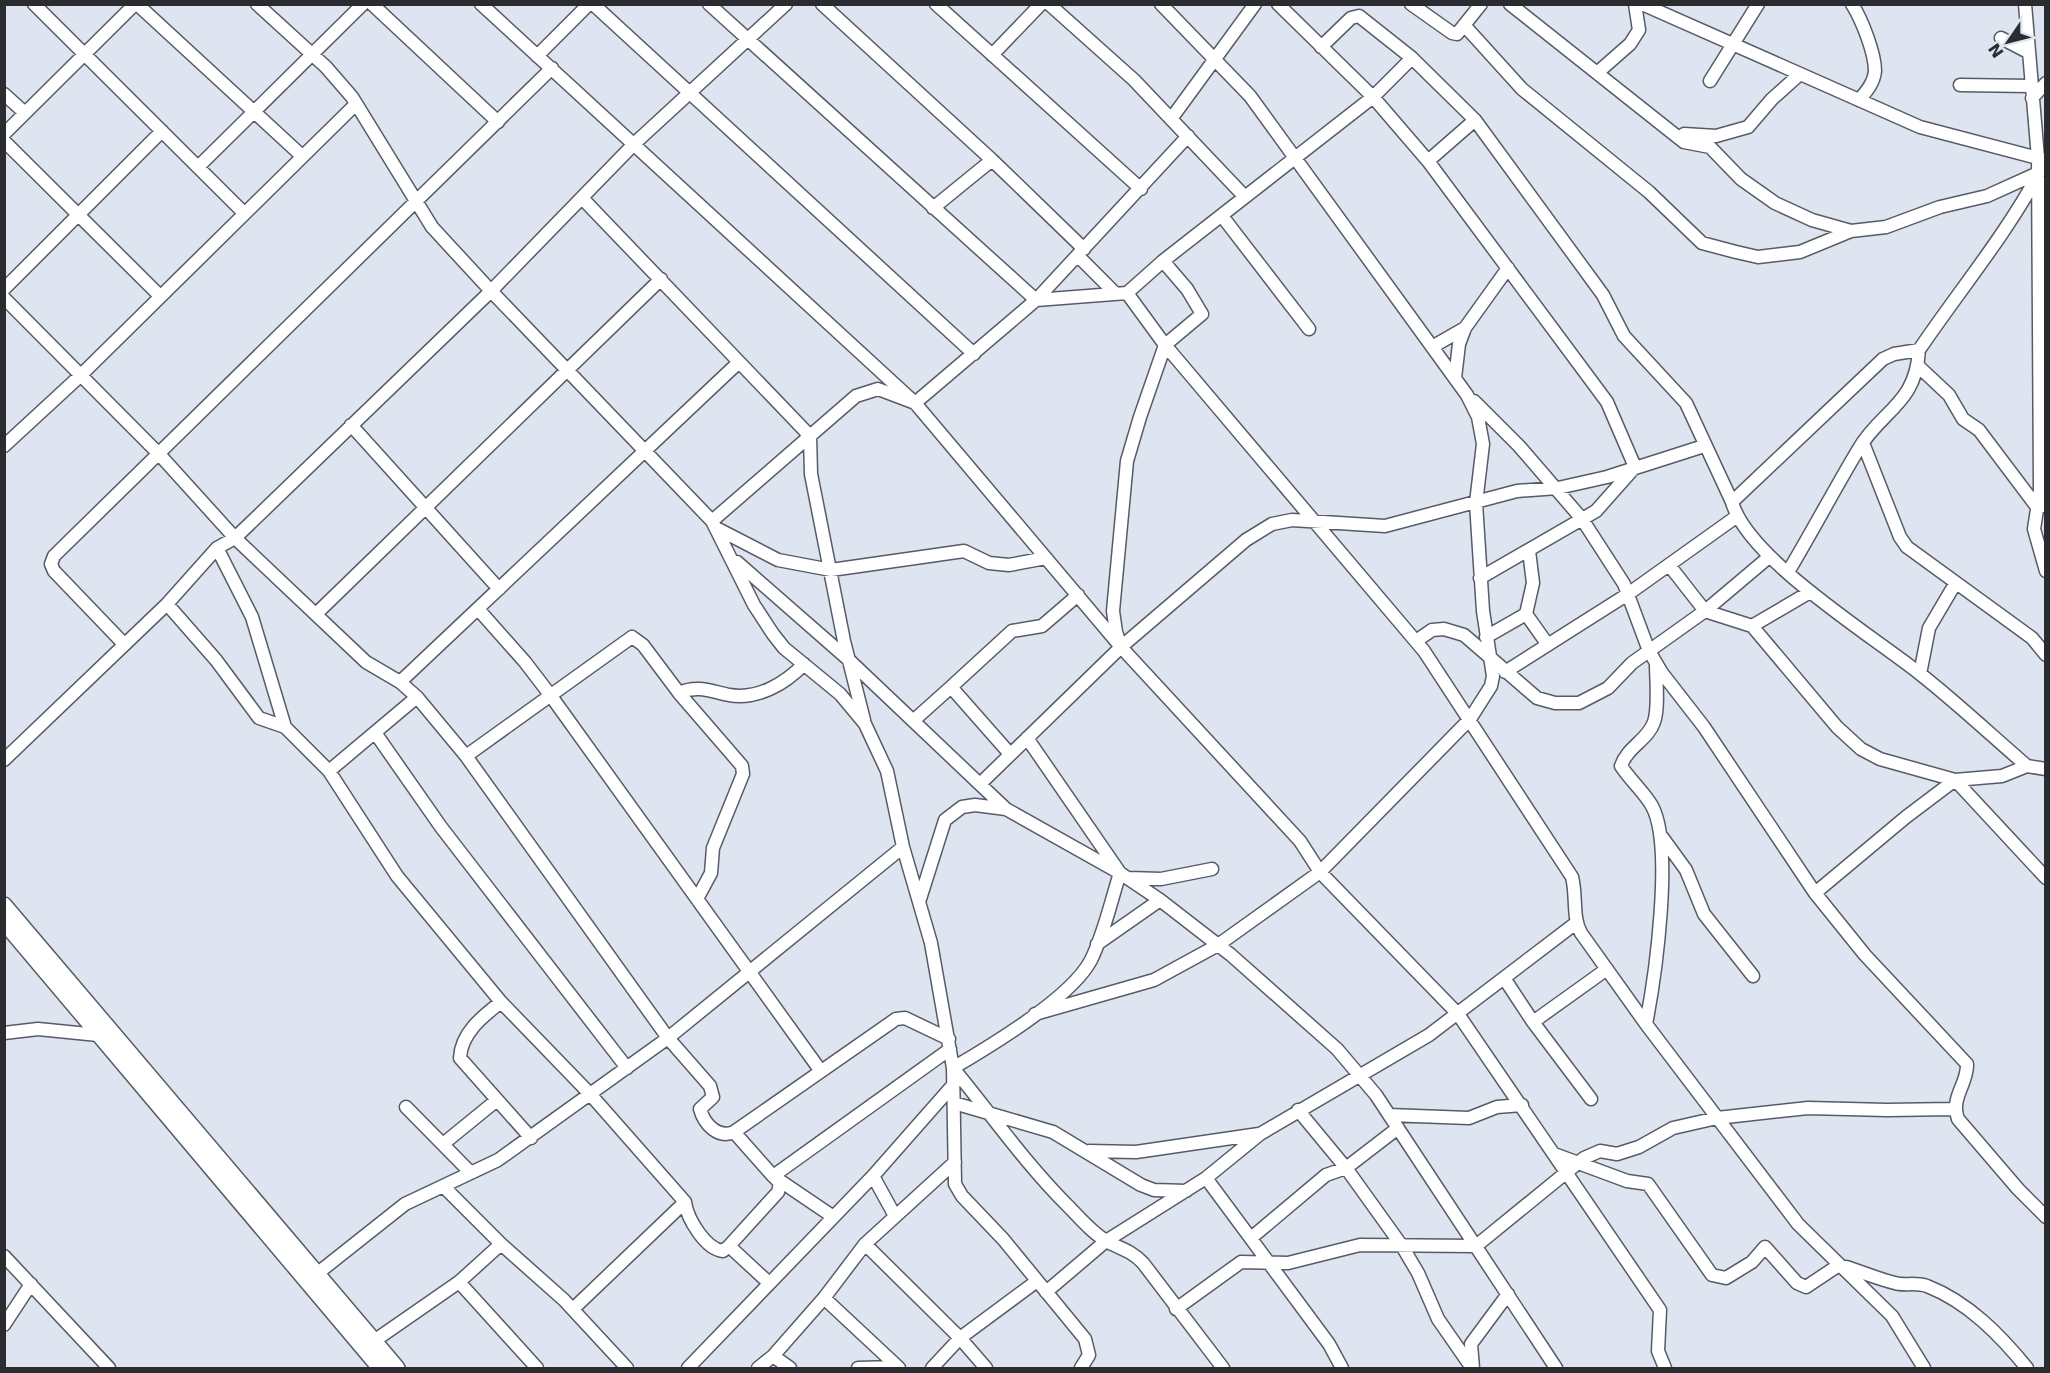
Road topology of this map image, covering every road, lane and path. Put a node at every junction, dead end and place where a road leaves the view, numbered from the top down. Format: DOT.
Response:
graph roads {
  1 [pos="34,4"];
  2 [pos="136,4"];
  3 [pos="257,4"];
  4 [pos="363,4"];
  5 [pos="372,4"];
  6 [pos="481,4"];
  7 [pos="591,4"];
  8 [pos="709,4"];
  9 [pos="786,4"];
  10 [pos="822,4"];
  11 [pos="936,4"];
  12 [pos="1041,4"];
  13 [pos="1049,4"];
  14 [pos="1161,4"];
  15 [pos="1255,4"];
  16 [pos="1278,4"];
  17 [pos="1412,4"];
  18 [pos="1481,4"];
  19 [pos="1510,4"];
  20 [pos="1635,4"];
  21 [pos="1642,4"];
  22 [pos="1758,4"];
  23 [pos="1852,4"];
  24 [pos="2025,4"];
  25 [pos="1464,24"];
  26 [pos="2001,38"];
  27 [pos="748,40"];
  28 [pos="1732,44"];
  29 [pos="1321,46"];
  30 [pos="2028,52"];
  31 [pos="312,54"];
  32 [pos="84,55"];
  33 [pos="992,55"];
  34 [pos="537,56"];
  35 [pos="1214,58"];
  36 [pos="1412,58"];
  37 [pos="552,68"];
  38 [pos="1597,73"];
  39 [pos="1800,74"];
  40 [pos="1710,81"];
  41 [pos="2046,83"];
  42 [pos="1960,85"];
  43 [pos="2032,92"];
  44 [pos="689,93"];
  45 [pos="4,94"];
  46 [pos="1373,98"];
  47 [pos="1859,100"];
  48 [pos="356,104"];
  49 [pos="254,111"];
  50 [pos="25,114"];
  51 [pos="1171,118"];
  52 [pos="1475,120"];
  53 [pos="498,122"];
  54 [pos="162,131"];
  55 [pos="1671,132"];
  56 [pos="4,134"];
  57 [pos="1188,136"];
  58 [pos="4,141"];
  59 [pos="634,144"];
  60 [pos="302,156"];
  61 [pos="1297,159"];
  62 [pos="992,160"];
  63 [pos="1428,161"];
  64 [pos="2041,163"];
  65 [pos="198,167"];
  66 [pos="1141,189"];
  67 [pos="1245,196"];
  68 [pos="582,198"];
  69 [pos="416,202"];
  70 [pos="933,208"];
  71 [pos="244,213"];
  72 [pos="80,216"];
  73 [pos="1222,216"];
  74 [pos="1851,231"];
  75 [pos="1081,253"];
  76 [pos="1163,261"];
  77 [pos="1508,268"];
  78 [pos="661,279"];
  79 [pos="4,289"];
  80 [pos="490,291"];
  81 [pos="1122,293"];
  82 [pos="160,296"];
  83 [pos="4,298"];
  84 [pos="1036,300"];
  85 [pos="1465,328"];
  86 [pos="1309,329"];
  87 [pos="1165,345"];
  88 [pos="1432,347"];
  89 [pos="1919,350"];
  90 [pos="974,354"];
  91 [pos="740,362"];
  92 [pos="1918,366"];
  93 [pos="567,370"];
  94 [pos="81,375"];
  95 [pos="1455,378"];
  96 [pos="1467,395"];
  97 [pos="915,404"];
  98 [pos="351,425"];
  99 [pos="810,436"];
  100 [pos="6,442"];
  101 [pos="1863,443"];
  102 [pos="1704,446"];
  103 [pos="644,451"];
  104 [pos="159,454"];
  105 [pos="1635,467"];
  106 [pos="1558,488"];
  107 [pos="2043,492"];
  108 [pos="1732,502"];
  109 [pos="1476,503"];
  110 [pos="2041,506"];
  111 [pos="425,508"];
  112 [pos="1736,517"];
  113 [pos="1582,519"];
  114 [pos="1315,522"];
  115 [pos="714,524"];
  116 [pos="235,538"];
  117 [pos="217,548"];
  118 [pos="1529,551"];
  119 [pos="730,556"];
  120 [pos="1769,557"];
  121 [pos="1046,558"];
  122 [pos="1669,565"];
  123 [pos="831,570"];
  124 [pos="2046,571"];
  125 [pos="1788,572"];
  126 [pos="1480,579"];
  127 [pos="1955,584"];
  128 [pos="500,589"];
  129 [pos="1810,592"];
  130 [pos="1628,594"];
  131 [pos="1078,595"];
  132 [pos="167,603"];
  133 [pos="478,609"];
  134 [pos="1705,611"];
  135 [pos="316,614"];
  136 [pos="1526,614"];
  137 [pos="1752,626"];
  138 [pos="1486,637"];
  139 [pos="1416,641"];
  140 [pos="124,644"];
  141 [pos="1548,645"];
  142 [pos="1122,646"];
  143 [pos="1649,651"];
  144 [pos="2046,654"];
  145 [pos="1491,658"];
  146 [pos="849,660"];
  147 [pos="804,664"];
  148 [pos="1656,664"];
  149 [pos="1505,672"];
  150 [pos="1920,674"];
  151 [pos="400,682"];
  152 [pos="951,687"];
  153 [pos="679,693"];
  154 [pos="551,696"];
  155 [pos="417,697"];
  156 [pos="1470,719"];
  157 [pos="913,721"];
  158 [pos="865,724"];
  159 [pos="285,727"];
  160 [pos="376,734"];
  161 [pos="1027,738"];
  162 [pos="1010,754"];
  163 [pos="466,756"];
  164 [pos="4,760"];
  165 [pos="2027,766"];
  166 [pos="2046,769"];
  167 [pos="329,771"];
  168 [pos="1955,780"];
  169 [pos="980,784"];
  170 [pos="1006,809"];
  171 [pos="1661,836"];
  172 [pos="903,847"];
  173 [pos="1212,869"];
  174 [pos="1320,872"];
  175 [pos="1124,875"];
  176 [pos="2046,878"];
  177 [pos="1815,893"];
  178 [pos="697,899"];
  179 [pos="920,899"];
  180 [pos="1160,900"];
  181 [pos="4,905"];
  182 [pos="4,922"];
  183 [pos="1576,923"];
  184 [pos="1097,944"];
  185 [pos="1218,945"];
  186 [pos="1607,969"];
  187 [pos="749,974"];
  188 [pos="1753,976"];
  189 [pos="1504,978"];
  190 [pos="501,1002"];
  191 [pos="1035,1014"];
  192 [pos="1458,1014"];
  193 [pos="1533,1022"];
  194 [pos="1646,1024"];
  195 [pos="4,1033"];
  196 [pos="98,1035"];
  197 [pos="668,1038"];
  198 [pos="949,1044"];
  199 [pos="627,1068"];
  200 [pos="953,1068"];
  201 [pos="820,1070"];
  202 [pos="1358,1074"];
  203 [pos="954,1084"];
  204 [pos="590,1095"];
  205 [pos="1591,1099"];
  206 [pos="496,1100"];
  207 [pos="954,1103"];
  208 [pos="1522,1105"];
  209 [pos="406,1107"];
  210 [pos="1954,1109"];
  211 [pos="1298,1110"];
  212 [pos="1389,1115"];
  213 [pos="992,1116"];
  214 [pos="1717,1118"];
  215 [pos="1398,1128"];
  216 [pos="734,1132"];
  217 [pos="1260,1134"];
  218 [pos="531,1138"];
  219 [pos="443,1144"];
  220 [pos="1088,1151"];
  221 [pos="1554,1154"];
  222 [pos="955,1162"];
  223 [pos="1578,1162"];
  224 [pos="1346,1168"];
  225 [pos="1565,1172"];
  226 [pos="471,1173"];
  227 [pos="773,1176"];
  228 [pos="873,1176"];
  229 [pos="1206,1178"];
  230 [pos="443,1186"];
  231 [pos="1186,1191"];
  232 [pos="685,1202"];
  233 [pos="832,1216"];
  234 [pos="895,1216"];
  235 [pos="2046,1217"];
  236 [pos="1251,1238"];
  237 [pos="1106,1241"];
  238 [pos="501,1244"];
  239 [pos="865,1244"];
  240 [pos="729,1246"];
  241 [pos="1402,1246"];
  242 [pos="1476,1246"];
  243 [pos="4,1256"];
  244 [pos="1270,1263"];
  245 [pos="1839,1265"];
  246 [pos="318,1273"];
  247 [pos="1037,1281"];
  248 [pos="459,1282"];
  249 [pos="769,1283"];
  250 [pos="31,1284"];
  251 [pos="1046,1292"];
  252 [pos="1508,1294"];
  253 [pos="824,1298"];
  254 [pos="573,1309"];
  255 [pos="1176,1309"];
  256 [pos="4,1325"];
  257 [pos="960,1338"];
  258 [pos="374,1341"];
  259 [pos="773,1356"];
  260 [pos="109,1368"];
  261 [pos="380,1368"];
  262 [pos="397,1368"];
  263 [pos="537,1368"];
  264 [pos="627,1368"];
  265 [pos="688,1368"];
  266 [pos="758,1368"];
  267 [pos="790,1368"];
  268 [pos="858,1368"];
  269 [pos="898,1368"];
  270 [pos="932,1368"];
  271 [pos="986,1368"];
  272 [pos="1082,1368"];
  273 [pos="1223,1368"];
  274 [pos="1342,1368"];
  275 [pos="1472,1368"];
  276 [pos="1556,1368"];
  277 [pos="1665,1368"];
  278 [pos="1924,1368"];
  279 [pos="2026,1368"];
  1 -- 32 [label="street"];
  2 -- 32 [label="street"];
  2 -- 49 [label="street"];
  3 -- 31 [label="street"];
  4 -- 31 [label="street"];
  5 -- 53 [label="street"];
  6 -- 34 [label="street"];
  7 -- 34 [label="street"];
  7 -- 44 [label="street"];
  8 -- 27 [label="street"];
  9 -- 27 [label="street"];
  10 -- 62 [label="street"];
  11 -- 33 [label="street"];
  12 -- 33 [label="street"];
  13 -- 51 [label="street"];
  14 -- 35 [label="street"];
  15 -- 35 [label="street"];
  16 -- 29 [label="street"];
  17 -- 25 [label="street"];
  18 -- 25 [label="street"];
  19 -- 38 [label="street"];
  20 -- 38 [label="street"];
  21 -- 28 [label="street"];
  22 -- 28 [label="street"];
  23 -- 47 [label="street"];
  24 -- 30 [label="street"];
  25 -- 74 [label="street"];
  26 -- 30 [label="street"];
  27 -- 44 [label="street"];
  27 -- 70 [label="street"];
  28 -- 39 [label="street"];
  28 -- 40 [label="street"];
  29 -- 36 [label="street"];
  29 -- 46 [label="street"];
  30 -- 43 [label="street"];
  31 -- 48 [label="street"];
  31 -- 49 [label="street"];
  32 -- 50 [label="street"];
  32 -- 54 [label="street"];
  33 -- 66 [label="street"];
  34 -- 37 [label="street"];
  35 -- 51 [label="street"];
  35 -- 61 [label="street"];
  36 -- 46 [label="street"];
  36 -- 52 [label="street"];
  37 -- 53 [label="street"];
  37 -- 59 [label="street"];
  38 -- 55 [label="street"];
  39 -- 47 [label="street"];
  39 -- 55 [label="street"];
  41 -- 43 [label="street"];
  42 -- 43 [label="street"];
  43 -- 64 [label="street"];
  44 -- 59 [label="street"];
  44 -- 90 [label="street"];
  45 -- 50 [label="street"];
  46 -- 61 [label="street"];
  46 -- 63 [label="street"];
  47 -- 64 [label="street"];
  48 -- 60 [label="street"];
  48 -- 69 [label="street"];
  49 -- 60 [label="street"];
  49 -- 65 [label="street"];
  50 -- 56 [label="street"];
  51 -- 57 [label="street"];
  52 -- 63 [label="street"];
  52 -- 102 [label="street"];
  53 -- 69 [label="street"];
  54 -- 65 [label="street"];
  54 -- 72 [label="street"];
  55 -- 74 [label="street"];
  57 -- 66 [label="street"];
  57 -- 67 [label="street"];
  58 -- 72 [label="street"];
  59 -- 68 [label="street"];
  59 -- 97 [label="street"];
  60 -- 71 [label="street"];
  61 -- 67 [label="street"];
  61 -- 88 [label="street"];
  62 -- 70 [label="street"];
  62 -- 75 [label="street"];
  63 -- 77 [label="street"];
  64 -- 74 [label="street"];
  64 -- 89 [label="street"];
  64 -- 107 [label="street"];
  65 -- 71 [label="street"];
  66 -- 75 [label="street"];
  67 -- 73 [label="street"];
  68 -- 78 [label="street"];
  68 -- 80 [label="street"];
  69 -- 80 [label="street"];
  69 -- 104 [label="street"];
  70 -- 84 [label="street"];
  71 -- 82 [label="street"];
  72 -- 79 [label="street"];
  72 -- 82 [label="street"];
  73 -- 76 [label="street"];
  73 -- 86 [label="street"];
  75 -- 81 [label="street"];
  75 -- 84 [label="street"];
  76 -- 81 [label="street"];
  76 -- 87 [label="street"];
  77 -- 85 [label="street"];
  77 -- 105 [label="street"];
  78 -- 91 [label="street"];
  78 -- 93 [label="street"];
  80 -- 93 [label="street"];
  80 -- 98 [label="street"];
  81 -- 84 [label="street"];
  81 -- 87 [label="street"];
  82 -- 94 [label="street"];
  83 -- 94 [label="street"];
  84 -- 90 [label="street"];
  85 -- 88 [label="street"];
  85 -- 95 [label="street"];
  87 -- 114 [label="street"];
  87 -- 142 [label="street"];
  88 -- 95 [label="street"];
  89 -- 92 [label="street"];
  89 -- 108 [label="street"];
  90 -- 97 [label="street"];
  91 -- 99 [label="street"];
  91 -- 103 [label="street"];
  92 -- 101 [label="street"];
  92 -- 110 [label="street"];
  93 -- 103 [label="street"];
  93 -- 111 [label="street"];
  94 -- 100 [label="street"];
  94 -- 104 [label="street"];
  95 -- 96 [label="street"];
  96 -- 106 [label="street"];
  96 -- 109 [label="street"];
  97 -- 99 [label="street"];
  97 -- 121 [label="street"];
  98 -- 111 [label="street"];
  98 -- 116 [label="street"];
  99 -- 115 [label="street"];
  99 -- 123 [label="street"];
  101 -- 125 [label="street"];
  101 -- 127 [label="street"];
  102 -- 105 [label="street"];
  102 -- 108 [label="street"];
  103 -- 115 [label="street"];
  103 -- 128 [label="street"];
  104 -- 116 [label="street"];
  104 -- 140 [label="street"];
  105 -- 106 [label="street"];
  105 -- 113 [label="street"];
  106 -- 109 [label="street"];
  106 -- 113 [label="street"];
  107 -- 110 [label="street"];
  108 -- 112 [label="street"];
  109 -- 114 [label="street"];
  109 -- 126 [label="street"];
  110 -- 124 [label="street"];
  111 -- 128 [label="street"];
  111 -- 135 [label="street"];
  112 -- 120 [label="street"];
  112 -- 122 [label="street"];
  113 -- 118 [label="street"];
  113 -- 130 [label="street"];
  114 -- 139 [label="street"];
  114 -- 142 [label="street"];
  115 -- 119 [label="street"];
  115 -- 123 [label="street"];
  116 -- 117 [label="street"];
  116 -- 135 [label="street"];
  117 -- 132 [label="street"];
  117 -- 159 [label="street"];
  118 -- 126 [label="street"];
  118 -- 136 [label="street"];
  119 -- 146 [label="street"];
  119 -- 147 [label="street"];
  120 -- 125 [label="street"];
  120 -- 134 [label="street"];
  121 -- 123 [label="street"];
  121 -- 131 [label="street"];
  122 -- 130 [label="street"];
  122 -- 134 [label="street"];
  123 -- 146 [label="street"];
  125 -- 129 [label="street"];
  126 -- 138 [label="street"];
  127 -- 144 [label="street"];
  127 -- 150 [label="street"];
  128 -- 133 [label="street"];
  129 -- 137 [label="street"];
  129 -- 150 [label="street"];
  130 -- 141 [label="street"];
  130 -- 143 [label="street"];
  131 -- 142 [label="street"];
  131 -- 152 [label="street"];
  132 -- 140 [label="street"];
  132 -- 159 [label="street"];
  133 -- 151 [label="street"];
  133 -- 154 [label="street"];
  134 -- 137 [label="street"];
  134 -- 143 [label="street"];
  135 -- 151 [label="street"];
  136 -- 138 [label="street"];
  136 -- 141 [label="street"];
  137 -- 168 [label="street"];
  138 -- 145 [label="street"];
  139 -- 145 [label="street"];
  139 -- 156 [label="street"];
  140 -- 164 [label="street"];
  141 -- 149 [label="street"];
  142 -- 161 [label="street"];
  142 -- 174 [label="street"];
  143 -- 148 [label="street"];
  143 -- 149 [label="street"];
  145 -- 149 [label="street"];
  145 -- 156 [label="street"];
  146 -- 157 [label="street"];
  146 -- 158 [label="street"];
  147 -- 153 [label="street"];
  147 -- 158 [label="street"];
  148 -- 171 [label="street"];
  148 -- 177 [label="street"];
  150 -- 165 [label="street"];
  151 -- 155 [label="street"];
  152 -- 157 [label="street"];
  152 -- 162 [label="street"];
  153 -- 154 [label="street"];
  153 -- 178 [label="street"];
  154 -- 163 [label="street"];
  154 -- 178 [label="street"];
  155 -- 160 [label="street"];
  155 -- 163 [label="street"];
  156 -- 174 [label="street"];
  156 -- 183 [label="street"];
  157 -- 169 [label="street"];
  158 -- 172 [label="street"];
  159 -- 167 [label="street"];
  160 -- 167 [label="street"];
  160 -- 199 [label="street"];
  161 -- 162 [label="street"];
  161 -- 175 [label="street"];
  162 -- 169 [label="street"];
  163 -- 197 [label="street"];
  165 -- 166 [label="street"];
  165 -- 168 [label="street"];
  167 -- 190 [label="street"];
  168 -- 176 [label="street"];
  168 -- 177 [label="street"];
  169 -- 170 [label="street"];
  170 -- 175 [label="street"];
  170 -- 179 [label="street"];
  171 -- 188 [label="street"];
  171 -- 194 [label="street"];
  172 -- 179 [label="street"];
  172 -- 187 [label="street"];
  173 -- 175 [label="street"];
  174 -- 185 [label="street"];
  174 -- 192 [label="street"];
  175 -- 180 [label="street"];
  175 -- 184 [label="street"];
  177 -- 210 [label="street"];
  178 -- 187 [label="street"];
  179 -- 198 [label="street"];
  180 -- 184 [label="street"];
  180 -- 185 [label="street"];
  181 -- 246 [label="main road"];
  182 -- 196 [label="main road"];
  183 -- 186 [label="street"];
  183 -- 189 [label="street"];
  184 -- 191 [label="street"];
  185 -- 191 [label="street"];
  185 -- 202 [label="street"];
  186 -- 193 [label="street"];
  186 -- 194 [label="street"];
  187 -- 197 [label="street"];
  187 -- 201 [label="street"];
  189 -- 192 [label="street"];
  189 -- 193 [label="street"];
  190 -- 204 [label="street"];
  190 -- 206 [label="street"];
  191 -- 200 [label="street"];
  192 -- 202 [label="street"];
  192 -- 208 [label="street"];
  193 -- 205 [label="street"];
  194 -- 214 [label="street"];
  195 -- 196 [label="street"];
  196 -- 261 [label="main road"];
  197 -- 199 [label="street"];
  197 -- 216 [label="street"];
  198 -- 200 [label="street"];
  198 -- 201 [label="street"];
  198 -- 227 [label="street"];
  199 -- 204 [label="street"];
  200 -- 203 [label="street"];
  200 -- 213 [label="street"];
  201 -- 216 [label="street"];
  202 -- 211 [label="street"];
  202 -- 212 [label="street"];
  203 -- 207 [label="street"];
  203 -- 228 [label="street"];
  204 -- 218 [label="street"];
  204 -- 232 [label="street"];
  206 -- 218 [label="street"];
  206 -- 219 [label="street"];
  207 -- 213 [label="street"];
  207 -- 222 [label="street"];
  208 -- 212 [label="street"];
  208 -- 221 [label="street"];
  209 -- 219 [label="street"];
  210 -- 214 [label="street"];
  210 -- 235 [label="street"];
  211 -- 217 [label="street"];
  211 -- 224 [label="street"];
  212 -- 215 [label="street"];
  213 -- 220 [label="street"];
  213 -- 237 [label="street"];
  214 -- 223 [label="street"];
  214 -- 245 [label="street"];
  215 -- 224 [label="street"];
  215 -- 242 [label="street"];
  216 -- 227 [label="street"];
  217 -- 220 [label="street"];
  217 -- 229 [label="street"];
  218 -- 226 [label="street"];
  219 -- 226 [label="street"];
  220 -- 231 [label="street"];
  221 -- 223 [label="street"];
  221 -- 225 [label="street"];
  222 -- 234 [label="street"];
  222 -- 247 [label="street"];
  223 -- 225 [label="street"];
  223 -- 245 [label="street"];
  224 -- 236 [label="street"];
  224 -- 241 [label="street"];
  225 -- 242 [label="street"];
  225 -- 277 [label="street"];
  226 -- 230 [label="street"];
  227 -- 233 [label="street"];
  227 -- 240 [label="street"];
  228 -- 233 [label="street"];
  228 -- 234 [label="street"];
  229 -- 231 [label="street"];
  229 -- 236 [label="street"];
  230 -- 238 [label="street"];
  230 -- 246 [label="street"];
  231 -- 237 [label="street"];
  232 -- 240 [label="street"];
  232 -- 254 [label="street"];
  233 -- 249 [label="street"];
  234 -- 239 [label="street"];
  236 -- 244 [label="street"];
  237 -- 251 [label="street"];
  237 -- 255 [label="street"];
  238 -- 248 [label="street"];
  238 -- 254 [label="street"];
  239 -- 253 [label="street"];
  239 -- 257 [label="street"];
  240 -- 249 [label="street"];
  241 -- 242 [label="street"];
  241 -- 244 [label="street"];
  241 -- 275 [label="street"];
  242 -- 252 [label="street"];
  243 -- 250 [label="street"];
  244 -- 255 [label="street"];
  244 -- 274 [label="street"];
  245 -- 278 [label="street"];
  245 -- 279 [label="street"];
  246 -- 258 [label="main road"];
  247 -- 251 [label="street"];
  247 -- 257 [label="street"];
  248 -- 258 [label="street"];
  248 -- 263 [label="street"];
  249 -- 265 [label="street"];
  250 -- 256 [label="street"];
  250 -- 260 [label="street"];
  251 -- 272 [label="street"];
  252 -- 275 [label="street"];
  252 -- 276 [label="street"];
  253 -- 259 [label="street"];
  253 -- 269 [label="street"];
  254 -- 264 [label="street"];
  255 -- 273 [label="street"];
  257 -- 270 [label="street"];
  257 -- 271 [label="street"];
  258 -- 262 [label="main road"];
  259 -- 266 [label="street"];
  259 -- 267 [label="street"];
  268 -- 269 [label="street"];
}
